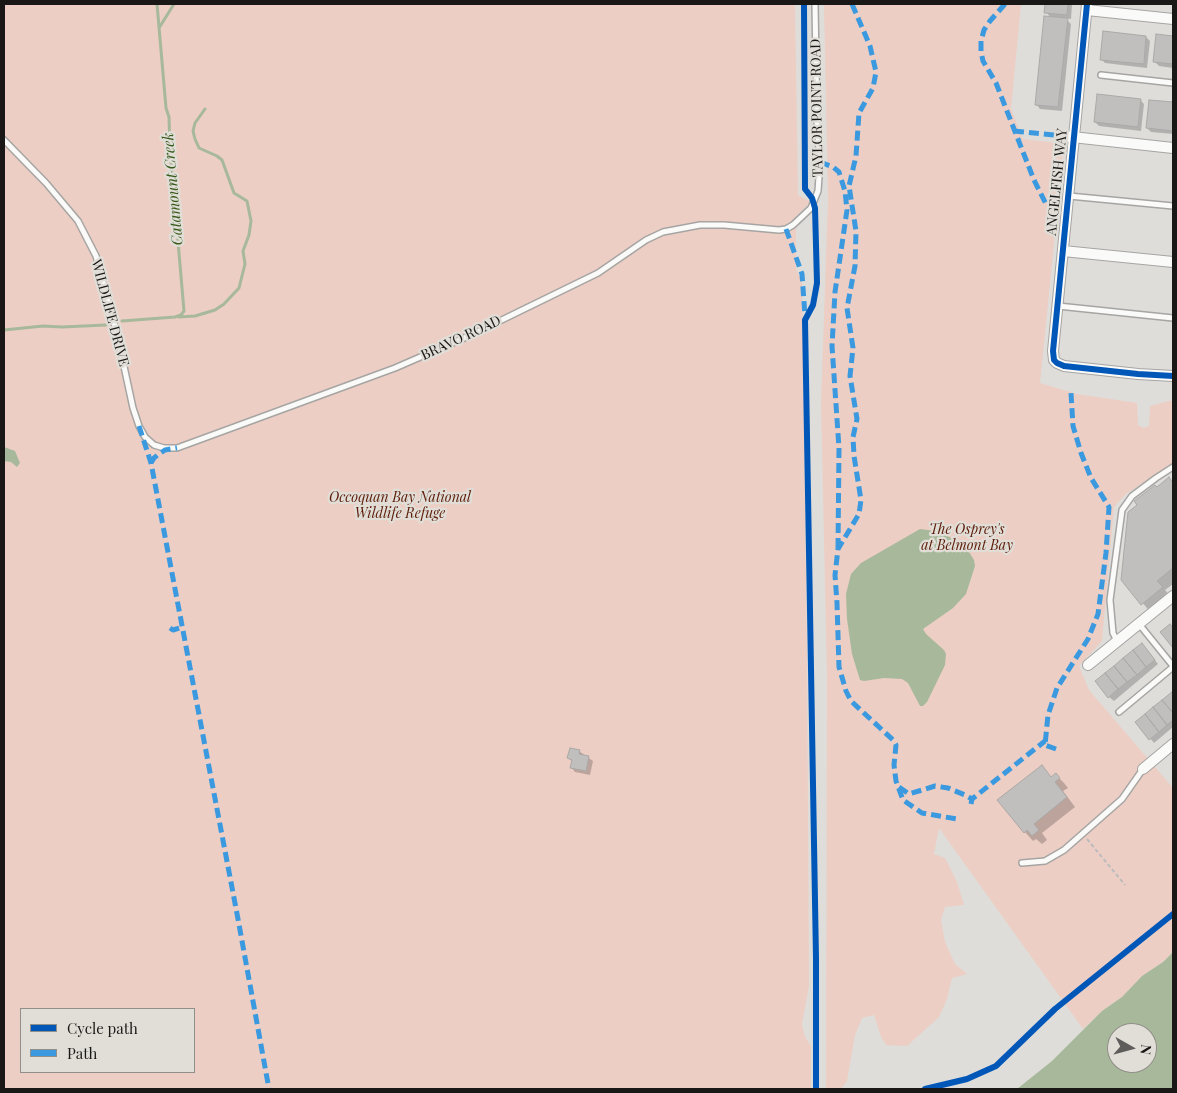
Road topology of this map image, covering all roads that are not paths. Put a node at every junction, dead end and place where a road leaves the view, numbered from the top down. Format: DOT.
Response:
graph roads {
  1 [pos="815,4"];
  2 [pos="1087,7"];
  3 [pos="1173,19"];
  4 [pos="1101,76"];
  5 [pos="1173,83"];
  6 [pos="1063,136"];
  7 [pos="1074,137"];
  8 [pos="4,140"];
  9 [pos="1173,148"];
  10 [pos="1068,196"];
  11 [pos="1173,206"];
  12 [pos="786,229"];
  13 [pos="1063,251"];
  14 [pos="1173,262"];
  15 [pos="1058,306"];
  16 [pos="1173,318"];
  17 [pos="1173,376"];
  18 [pos="140,426"];
  19 [pos="1173,467"];
  20 [pos="1173,596"];
  21 [pos="1139,624"];
  22 [pos="1117,641"];
  23 [pos="1088,665"];
  24 [pos="1173,667"];
  25 [pos="1119,712"];
  26 [pos="1173,744"];
  27 [pos="1142,769"];
  28 [pos="1022,863"];
  1 -- 12 [label="lane, TAYLOR POINT ROAD"];
  2 -- 3 [label="street"];
  2 -- 7 [label="street, ANGELFISH WAY"];
  4 -- 5 [label="lane"];
  6 -- 7 [label="street"];
  7 -- 9 [label="street"];
  7 -- 10 [label="street, ANGELFISH WAY"];
  8 -- 18 [label="lane, WILDLIFE DRIVE"];
  10 -- 11 [label="lane"];
  10 -- 13 [label="street, ANGELFISH WAY"];
  12 -- 18 [label="lane, BRAVO ROAD"];
  13 -- 14 [label="street"];
  13 -- 15 [label="street, ANGELFISH WAY"];
  15 -- 16 [label="lane"];
  15 -- 17 [label="street, ANGELFISH WAY"];
  19 -- 22 [label="lane"];
  20 -- 21 [label="street"];
  21 -- 22 [label="street"];
  21 -- 24 [label="lane"];
  22 -- 23 [label="street"];
  24 -- 25 [label="lane"];
  26 -- 27 [label="street"];
  27 -- 28 [label="lane"];
}
